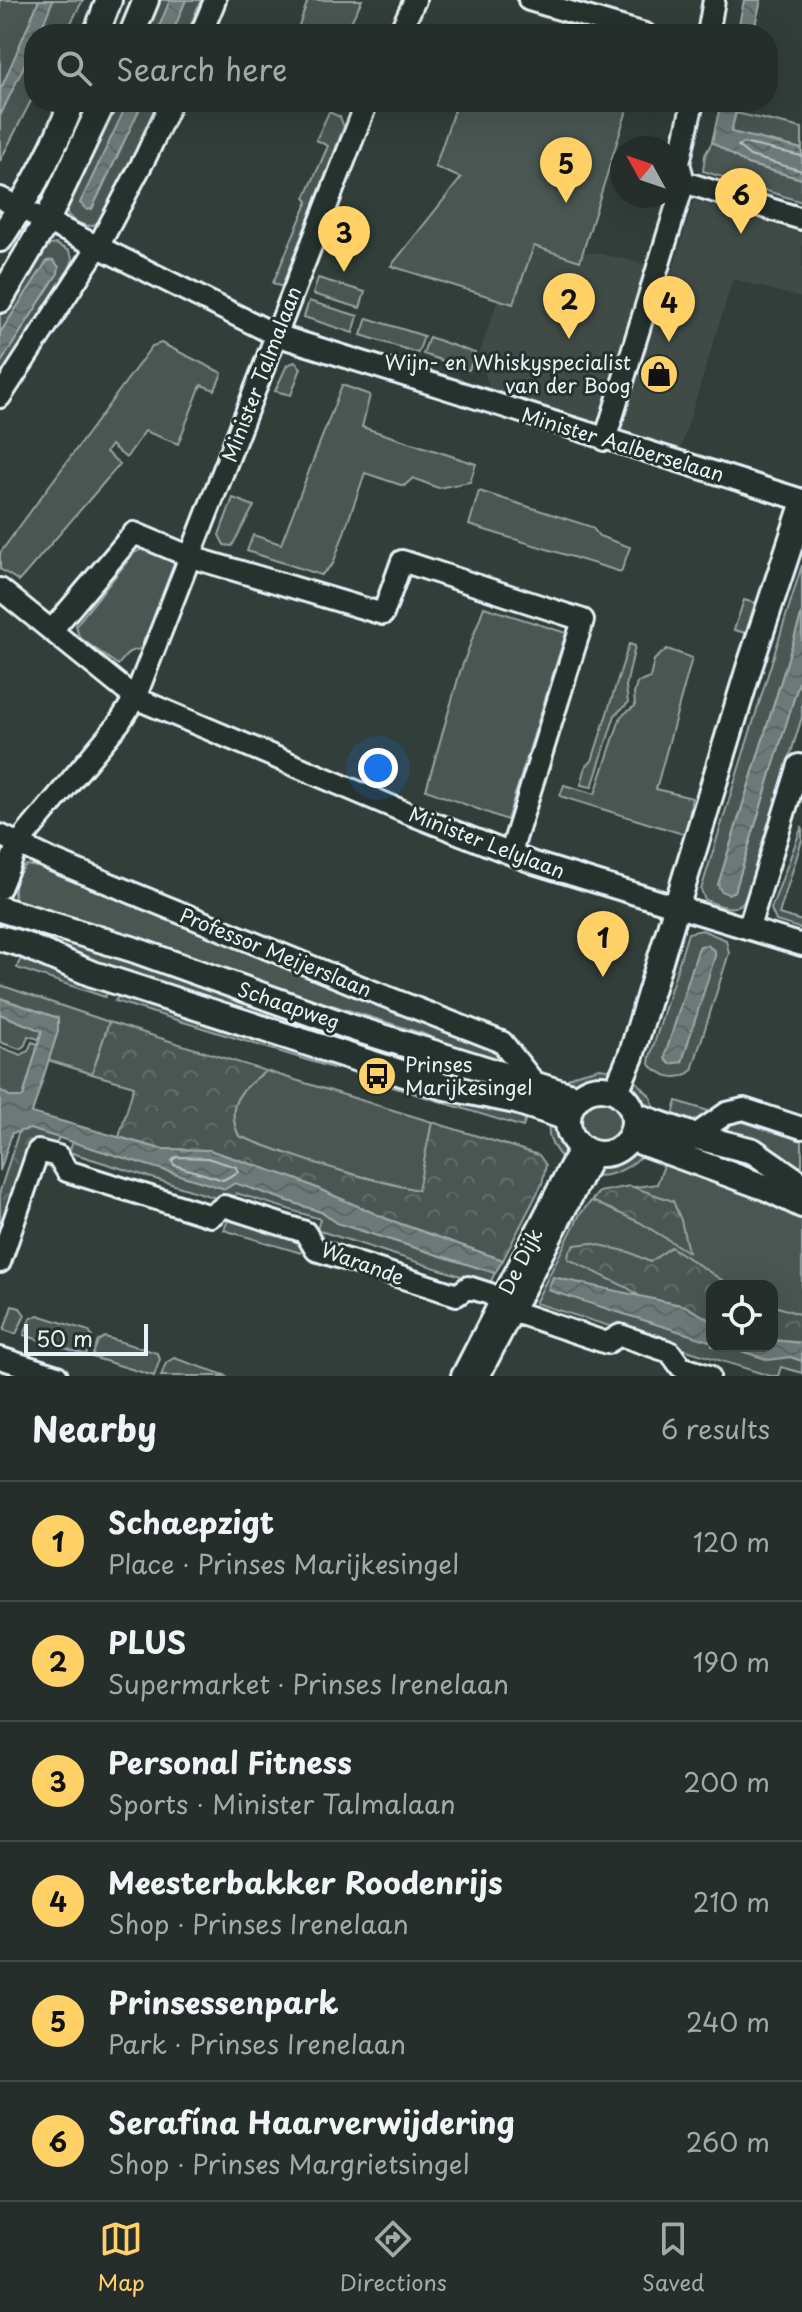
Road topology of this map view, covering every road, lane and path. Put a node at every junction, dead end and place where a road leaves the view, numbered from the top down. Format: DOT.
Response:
graph roads {
  1 [pos="109,0"];
  2 [pos="146,0"];
  3 [pos="215,0"];
  4 [pos="415,0"];
  5 [pos="529,0"];
  6 [pos="714,0"];
  7 [pos="100,24"];
  8 [pos="136,24"];
  9 [pos="205,24"];
  10 [pos="404,24"];
  11 [pos="611,24"];
  12 [pos="710,24"];
  13 [pos="68,112"];
  14 [pos="98,112"];
  15 [pos="166,112"];
  16 [pos="358,112"];
  17 [pos="691,112"];
  18 [pos="684,182"];
  19 [pos="10,203"];
  20 [pos="802,219"];
  21 [pos="47,220"];
  22 [pos="0,239"];
  23 [pos="99,245"];
  24 [pos="0,300"];
  25 [pos="276,335"];
  26 [pos="0,397"];
  27 [pos="605,440"];
  28 [pos="802,500"];
  29 [pos="802,508"];
  30 [pos="191,557"];
  31 [pos="0,589"];
  32 [pos="52,630"];
  33 [pos="135,698"];
  34 [pos="802,766"];
  35 [pos="9,839"];
  36 [pos="511,852"];
  37 [pos="0,888"];
  38 [pos="676,906"];
  39 [pos="0,909"];
  40 [pos="749,927"];
  41 [pos="0,938"];
  42 [pos="802,945"];
  43 [pos="537,1086"];
  44 [pos="616,1091"];
  45 [pos="573,1108"];
  46 [pos="632,1127"];
  47 [pos="802,1128"];
  48 [pos="694,1136"];
  49 [pos="587,1150"];
  50 [pos="802,1185"];
  51 [pos="802,1205"];
  52 [pos="0,1262"];
  53 [pos="506,1307"];
  54 [pos="0,1358"];
  55 [pos="34,1372"];
  56 [pos="57,1376"];
  57 [pos="462,1376"];
  58 [pos="479,1376"];
  59 [pos="709,1376"];
  1 -- 7 [label="street"];
  2 -- 8 [label="street"];
  3 -- 9 [label="street"];
  4 -- 10 [label="street"];
  5 -- 11 [label="street"];
  6 -- 12 [label="street"];
  13 -- 19 [label="street"];
  14 -- 21 [label="street"];
  15 -- 23 [label="street"];
  16 -- 25 [label="street, Minister Talmalaan"];
  17 -- 18 [label="street"];
  18 -- 20 [label="street"];
  18 -- 27 [label="street"];
  19 -- 21 [label="street, Minister Aalberselaan"];
  19 -- 22 [label="street"];
  21 -- 23 [label="street, Minister Aalberselaan"];
  21 -- 24 [label="street"];
  23 -- 25 [label="street, Minister Aalberselaan"];
  23 -- 26 [label="street"];
  25 -- 27 [label="street, Minister Aalberselaan"];
  25 -- 30 [label="street, Minister Talmalaan"];
  27 -- 28 [label="street, Minister Aalberselaan"];
  29 -- 38 [label="street"];
  30 -- 32 [label="street"];
  30 -- 33 [label="street, Minister Talmalaan"];
  30 -- 36 [label="street"];
  31 -- 32 [label="street"];
  32 -- 33 [label="street"];
  33 -- 35 [label="street, Minister Talmalaan"];
  33 -- 36 [label="street, Minister Lelylaan"];
  34 -- 40 [label="street"];
  35 -- 37 [label="street, Minister Talmalaan"];
  35 -- 43 [label="street, Professor Meijerslaan"];
  36 -- 38 [label="street, Minister Lelylaan"];
  38 -- 40 [label="street, Minister Lelylaan"];
  38 -- 44 [label="street"];
  39 -- 43 [label="street, Schaapweg"];
  40 -- 42 [label="street, Minister Lelylaan"];
  41 -- 45 [label="street, Schaapweg"];
  43 -- 45 [label="street, Schaapweg"];
  44 -- 45 [label="street"];
  44 -- 46 [label="street"];
  45 -- 49 [label="street"];
  46 -- 48 [label="street"];
  46 -- 49 [label="street"];
  46 -- 51 [label="street"];
  47 -- 48 [label="street"];
  48 -- 50 [label="street"];
  49 -- 53 [label="street, De Dijk"];
  52 -- 53 [label="street, Warande"];
  53 -- 57 [label="street, De Dijk"];
  53 -- 58 [label="street, De Dijk"];
  53 -- 59 [label="street, Warande"];
  54 -- 55 [label="street"];
  55 -- 56 [label="street"];
}
